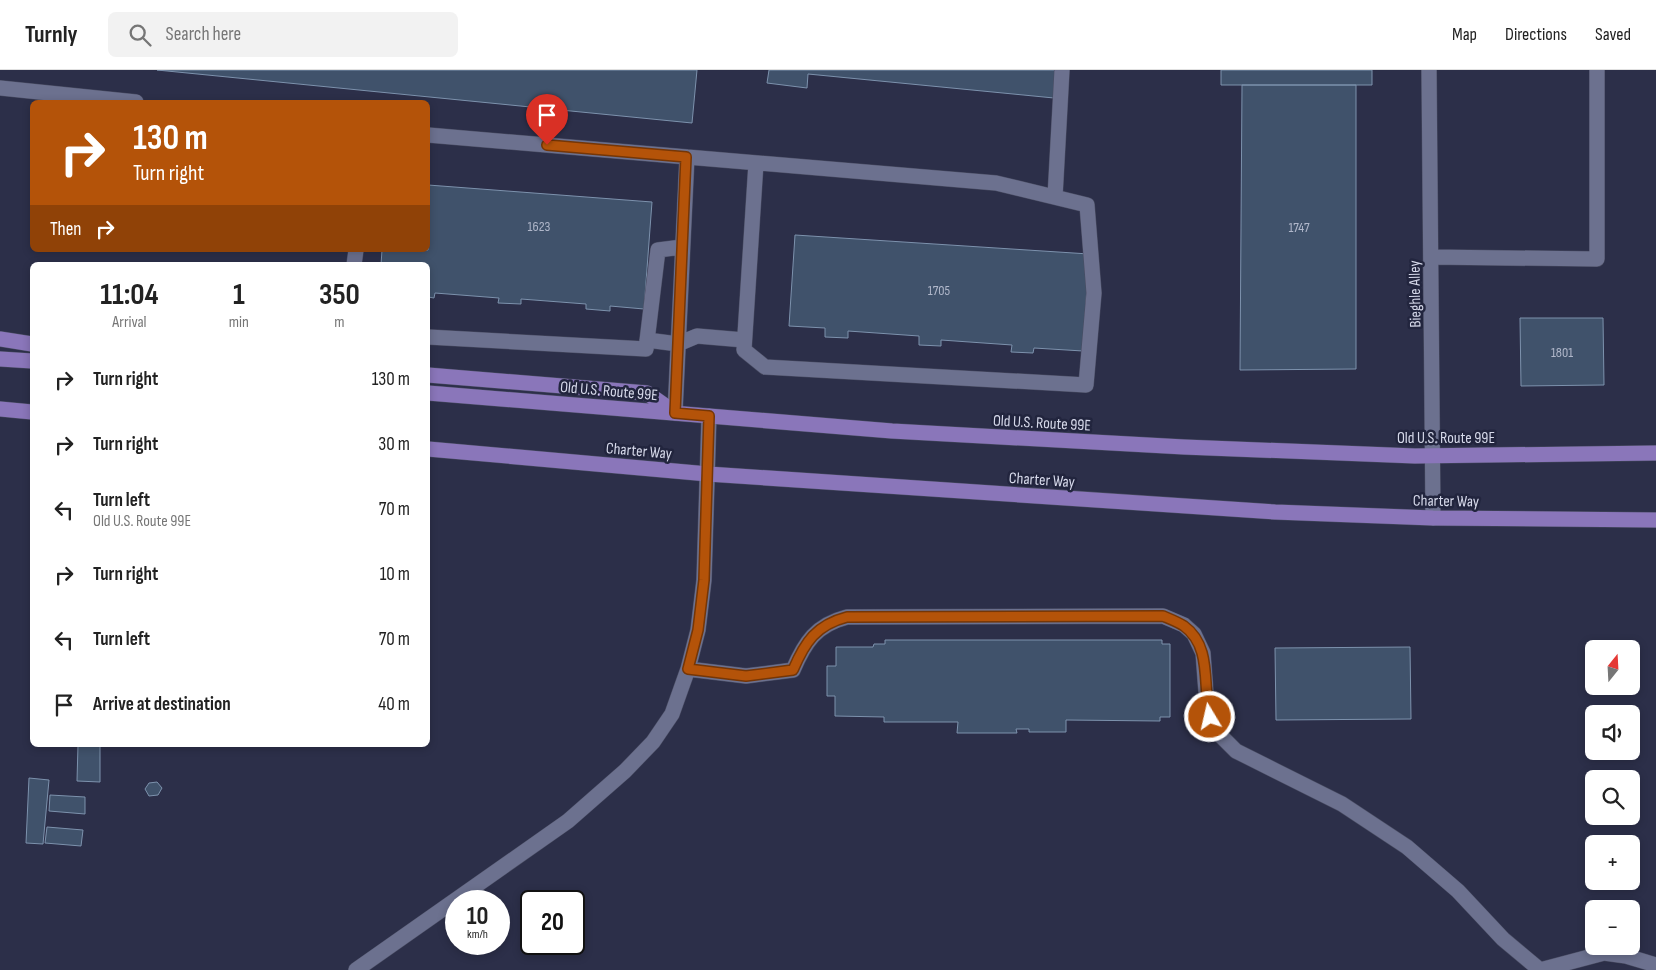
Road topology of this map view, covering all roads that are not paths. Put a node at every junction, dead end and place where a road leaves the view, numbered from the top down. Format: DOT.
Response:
graph roads {
  1 [pos="1062,70"];
  2 [pos="1430,70"];
  3 [pos="1597,70"];
  4 [pos="0,88"];
  5 [pos="117,100"];
  6 [pos="430,135"];
  7 [pos="686,157"];
  8 [pos="756,163"];
  9 [pos="1055,197"];
  10 [pos="682,246"];
  11 [pos="1431,257"];
  12 [pos="430,337"];
  13 [pos="0,339"];
  14 [pos="648,340"];
  15 [pos="744,340"];
  16 [pos="30,344"];
  17 [pos="678,344"];
  18 [pos="0,359"];
  19 [pos="30,361"];
  20 [pos="430,375"];
  21 [pos="430,393"];
  22 [pos="0,410"];
  23 [pos="30,412"];
  24 [pos="675,413"];
  25 [pos="709,416"];
  26 [pos="430,449"];
  27 [pos="1656,453"];
  28 [pos="1433,455"];
  29 [pos="708,474"];
  30 [pos="1433,518"];
  31 [pos="1656,520"];
  32 [pos="688,669"];
  33 [pos="1656,965"];
  34 [pos="356,970"];
  35 [pos="1540,970"];
  1 -- 9 [label="street"];
  2 -- 11 [label="street, Bieghle Alley"];
  3 -- 11 [label="street"];
  4 -- 5 [label="street"];
  6 -- 7 [label="street"];
  7 -- 8 [label="street"];
  7 -- 10 [label="street"];
  8 -- 9 [label="street"];
  8 -- 15 [label="street"];
  9 -- 15 [label="street"];
  10 -- 14 [label="street"];
  10 -- 17 [label="street"];
  11 -- 28 [label="street, Bieghle Alley"];
  12 -- 14 [label="street"];
  13 -- 16 [label="main road"];
  14 -- 17 [label="street"];
  15 -- 17 [label="street"];
  17 -- 24 [label="street"];
  18 -- 19 [label="main road"];
  20 -- 24 [label="main road"];
  21 -- 24 [label="main road, Old U.S. Route 99E"];
  22 -- 23 [label="main road"];
  24 -- 25 [label="main road, Old U.S. Route 99E"];
  25 -- 28 [label="main road, Old U.S. Route 99E"];
  25 -- 29 [label="street"];
  26 -- 29 [label="main road, Charter Way"];
  27 -- 28 [label="main road, Old U.S. Route 99E"];
  28 -- 30 [label="street, Bieghle Alley"];
  29 -- 30 [label="main road, Charter Way"];
  29 -- 32 [label="street"];
  30 -- 31 [label="main road, Charter Way"];
  32 -- 34 [label="street"];
  32 -- 35 [label="street"];
  33 -- 35 [label="street"];
}
